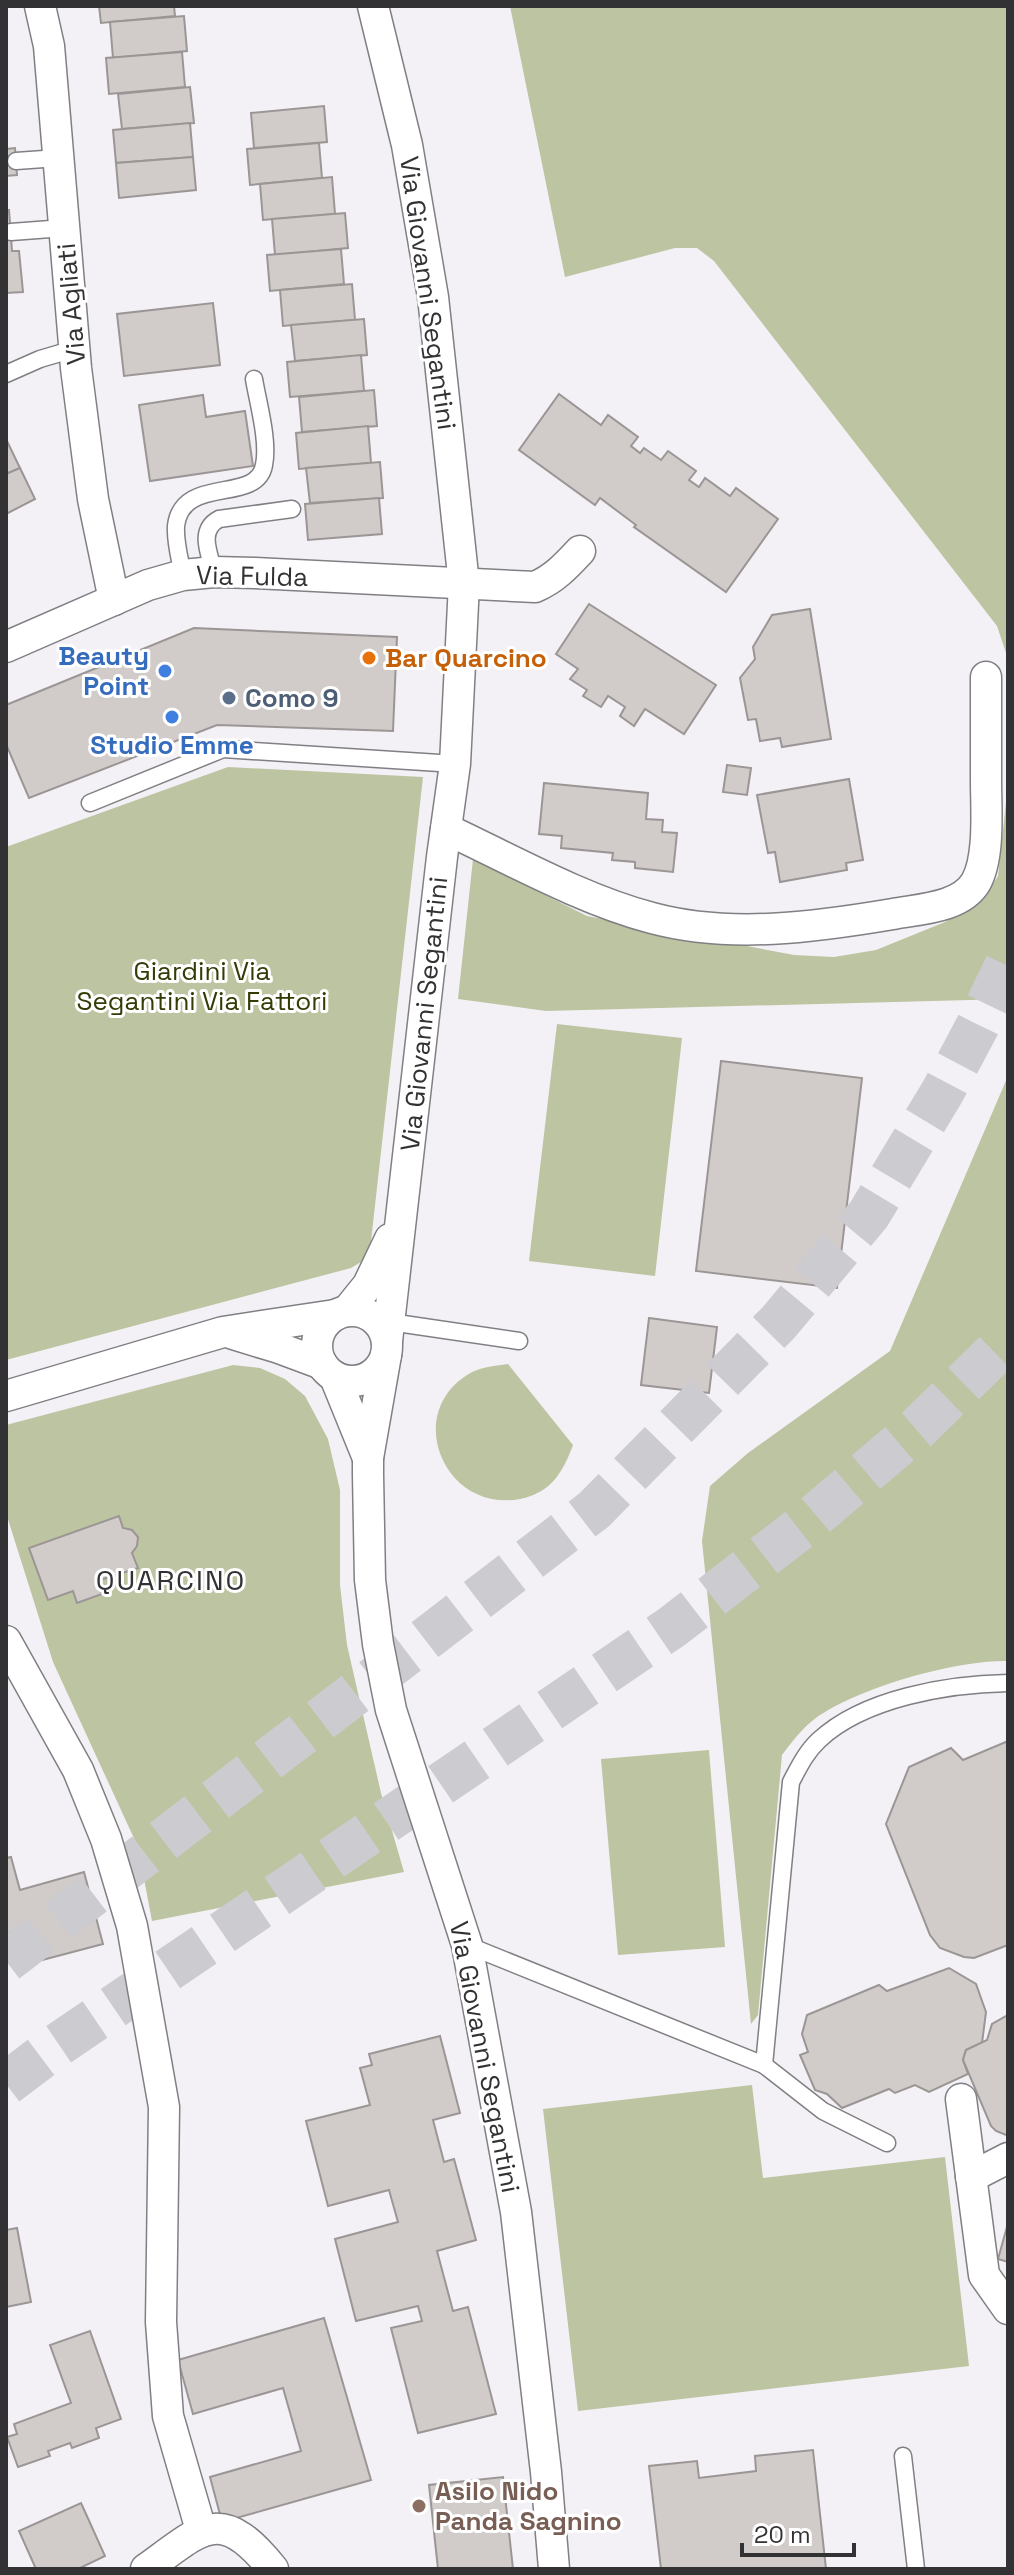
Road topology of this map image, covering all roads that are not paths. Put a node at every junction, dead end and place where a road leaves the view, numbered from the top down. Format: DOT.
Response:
graph roads {
  1 [pos="40,6"];
  2 [pos="373,6"];
  3 [pos="58,158"];
  4 [pos="16,161"];
  5 [pos="64,228"];
  6 [pos="11,232"];
  7 [pos="74,349"];
  8 [pos="6,374"];
  9 [pos="254,379"];
  10 [pos="292,509"];
  11 [pos="580,551"];
  12 [pos="214,572"];
  13 [pos="183,575"];
  14 [pos="464,584"];
  15 [pos="114,600"];
  16 [pos="6,647"];
  17 [pos="986,677"];
  18 [pos="455,764"];
  19 [pos="90,803"];
  20 [pos="446,829"];
  21 [pos="403,1199"];
  22 [pos="341,1313"];
  23 [pos="223,1332"];
  24 [pos="388,1340"];
  25 [pos="519,1341"];
  26 [pos="328,1370"];
  27 [pos="6,1396"];
  28 [pos="368,1458"];
  29 [pos="6,1641"];
  30 [pos="1008,1683"];
  31 [pos="467,1945"];
  32 [pos="764,2065"];
  33 [pos="961,2099"];
  34 [pos="887,2143"];
  35 [pos="1008,2158"];
  36 [pos="971,2177"];
  37 [pos="1008,2309"];
  38 [pos="903,2456"];
  39 [pos="201,2530"];
  40 [pos="146,2569"];
  41 [pos="273,2569"];
  42 [pos="554,2569"];
  43 [pos="916,2569"];
  1 -- 3 [label="street, Via Agliati"];
  2 -- 14 [label="street, Via Giovanni Segantini"];
  3 -- 4 [label="lane"];
  3 -- 5 [label="street, Via Agliati"];
  5 -- 6 [label="lane"];
  5 -- 7 [label="street, Via Agliati"];
  7 -- 8 [label="lane"];
  7 -- 15 [label="street, Via Agliati"];
  9 -- 13 [label="lane"];
  10 -- 12 [label="lane"];
  11 -- 14 [label="street"];
  12 -- 13 [label="street, Via Fulda"];
  12 -- 14 [label="street, Via Fulda"];
  13 -- 15 [label="street, Via Fulda"];
  14 -- 18 [label="street, Via Giovanni Segantini"];
  15 -- 16 [label="street, Via Fulda"];
  17 -- 20 [label="street"];
  18 -- 19 [label="lane"];
  18 -- 20 [label="street, Via Giovanni Segantini"];
  20 -- 21 [label="street, Via Giovanni Segantini"];
  21 -- 22 [label="street, Via Giovanni Segantini"];
  21 -- 24 [label="street, Via Giovanni Segantini"];
  22 -- 23 [label="street"];
  22 -- 24 [label="street"];
  22 -- 26 [label="street"];
  23 -- 26 [label="street"];
  23 -- 27 [label="street"];
  24 -- 25 [label="lane"];
  24 -- 26 [label="street"];
  24 -- 28 [label="street, Via Giovanni Segantini"];
  26 -- 28 [label="street, Via Giovanni Segantini"];
  28 -- 31 [label="street, Via Giovanni Segantini"];
  29 -- 39 [label="street"];
  30 -- 32 [label="lane"];
  31 -- 32 [label="lane"];
  31 -- 42 [label="street, Via Giovanni Segantini"];
  32 -- 34 [label="lane"];
  33 -- 36 [label="street"];
  35 -- 36 [label="street"];
  36 -- 37 [label="street"];
  38 -- 43 [label="lane"];
  39 -- 40 [label="street"];
  39 -- 41 [label="street"];
}
